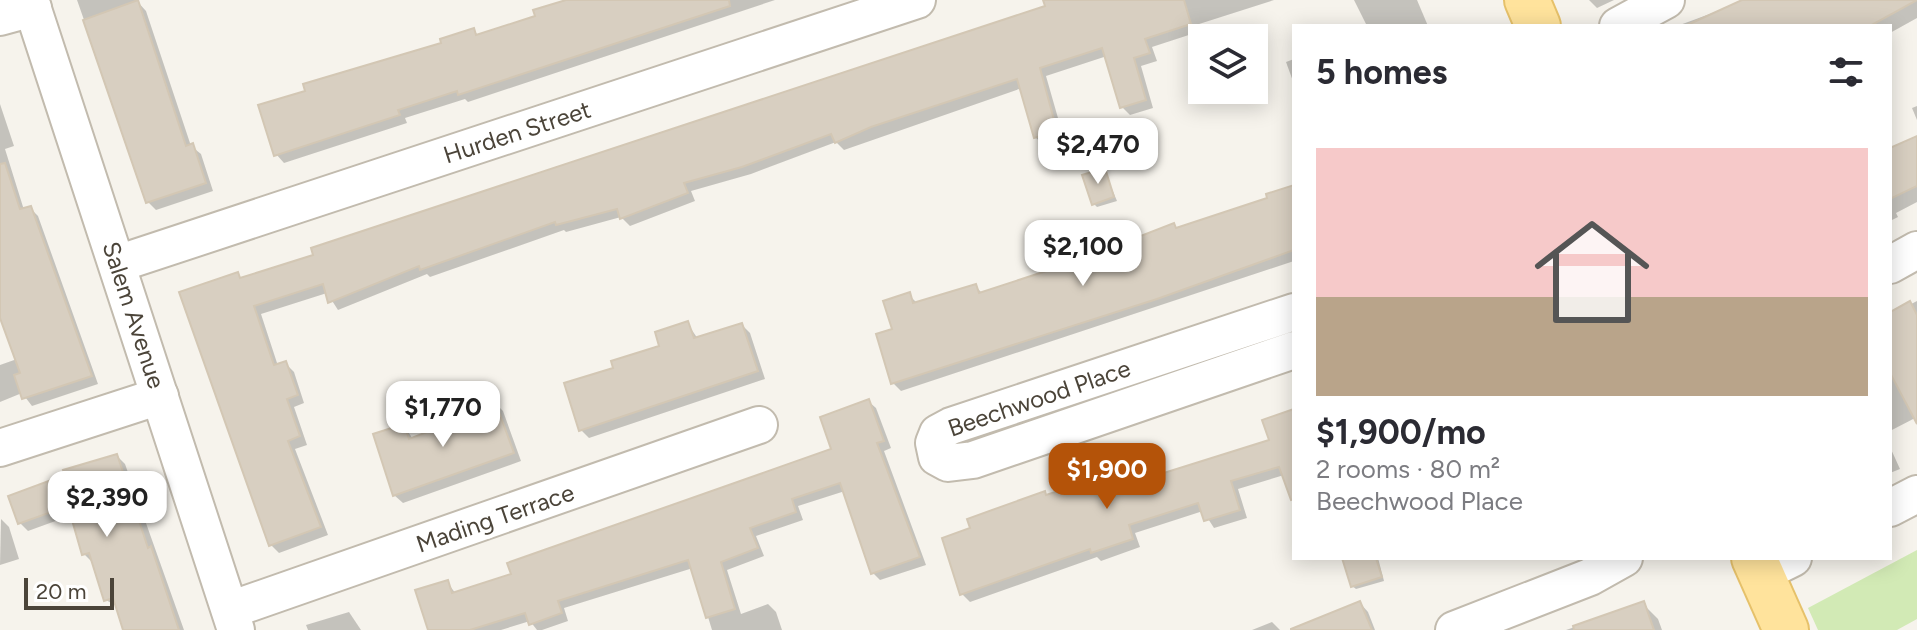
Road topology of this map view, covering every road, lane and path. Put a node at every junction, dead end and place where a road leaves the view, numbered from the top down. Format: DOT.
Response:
graph roads {
  1 [pos="917,0"];
  2 [pos="1527,0"];
  3 [pos="1666,0"];
  4 [pos="21,9"];
  5 [pos="1537,24"];
  6 [pos="1622,24"];
  7 [pos="1917,250"];
  8 [pos="117,264"];
  9 [pos="1892,264"];
  10 [pos="1292,313"];
  11 [pos="1292,351"];
  12 [pos="1145,362"];
  13 [pos="160,396"];
  14 [pos="1157,396"];
  15 [pos="759,425"];
  16 [pos="0,448"];
  17 [pos="1917,494"];
  18 [pos="1892,507"];
  19 [pos="1620,560"];
  20 [pos="1769,563"];
  21 [pos="233,620"];
  22 [pos="1454,630"];
  23 [pos="1786,630"];
  1 -- 8 [label="street, Hurden Street"];
  2 -- 5 [label="main road"];
  3 -- 6 [label="street"];
  4 -- 8 [label="street, Salem Avenue"];
  7 -- 9 [label="street"];
  8 -- 13 [label="street, Salem Avenue"];
  10 -- 12 [label="street, Beechwood Place"];
  11 -- 14 [label="street, Beechwood Place"];
  12 -- 14 [label="street"];
  12 -- 14 [label="street, Beechwood Place"];
  13 -- 16 [label="street"];
  13 -- 21 [label="street, Salem Avenue"];
  15 -- 21 [label="street, Mading Terrace"];
  17 -- 18 [label="street"];
  19 -- 22 [label="street"];
  20 -- 23 [label="main road"];
}
